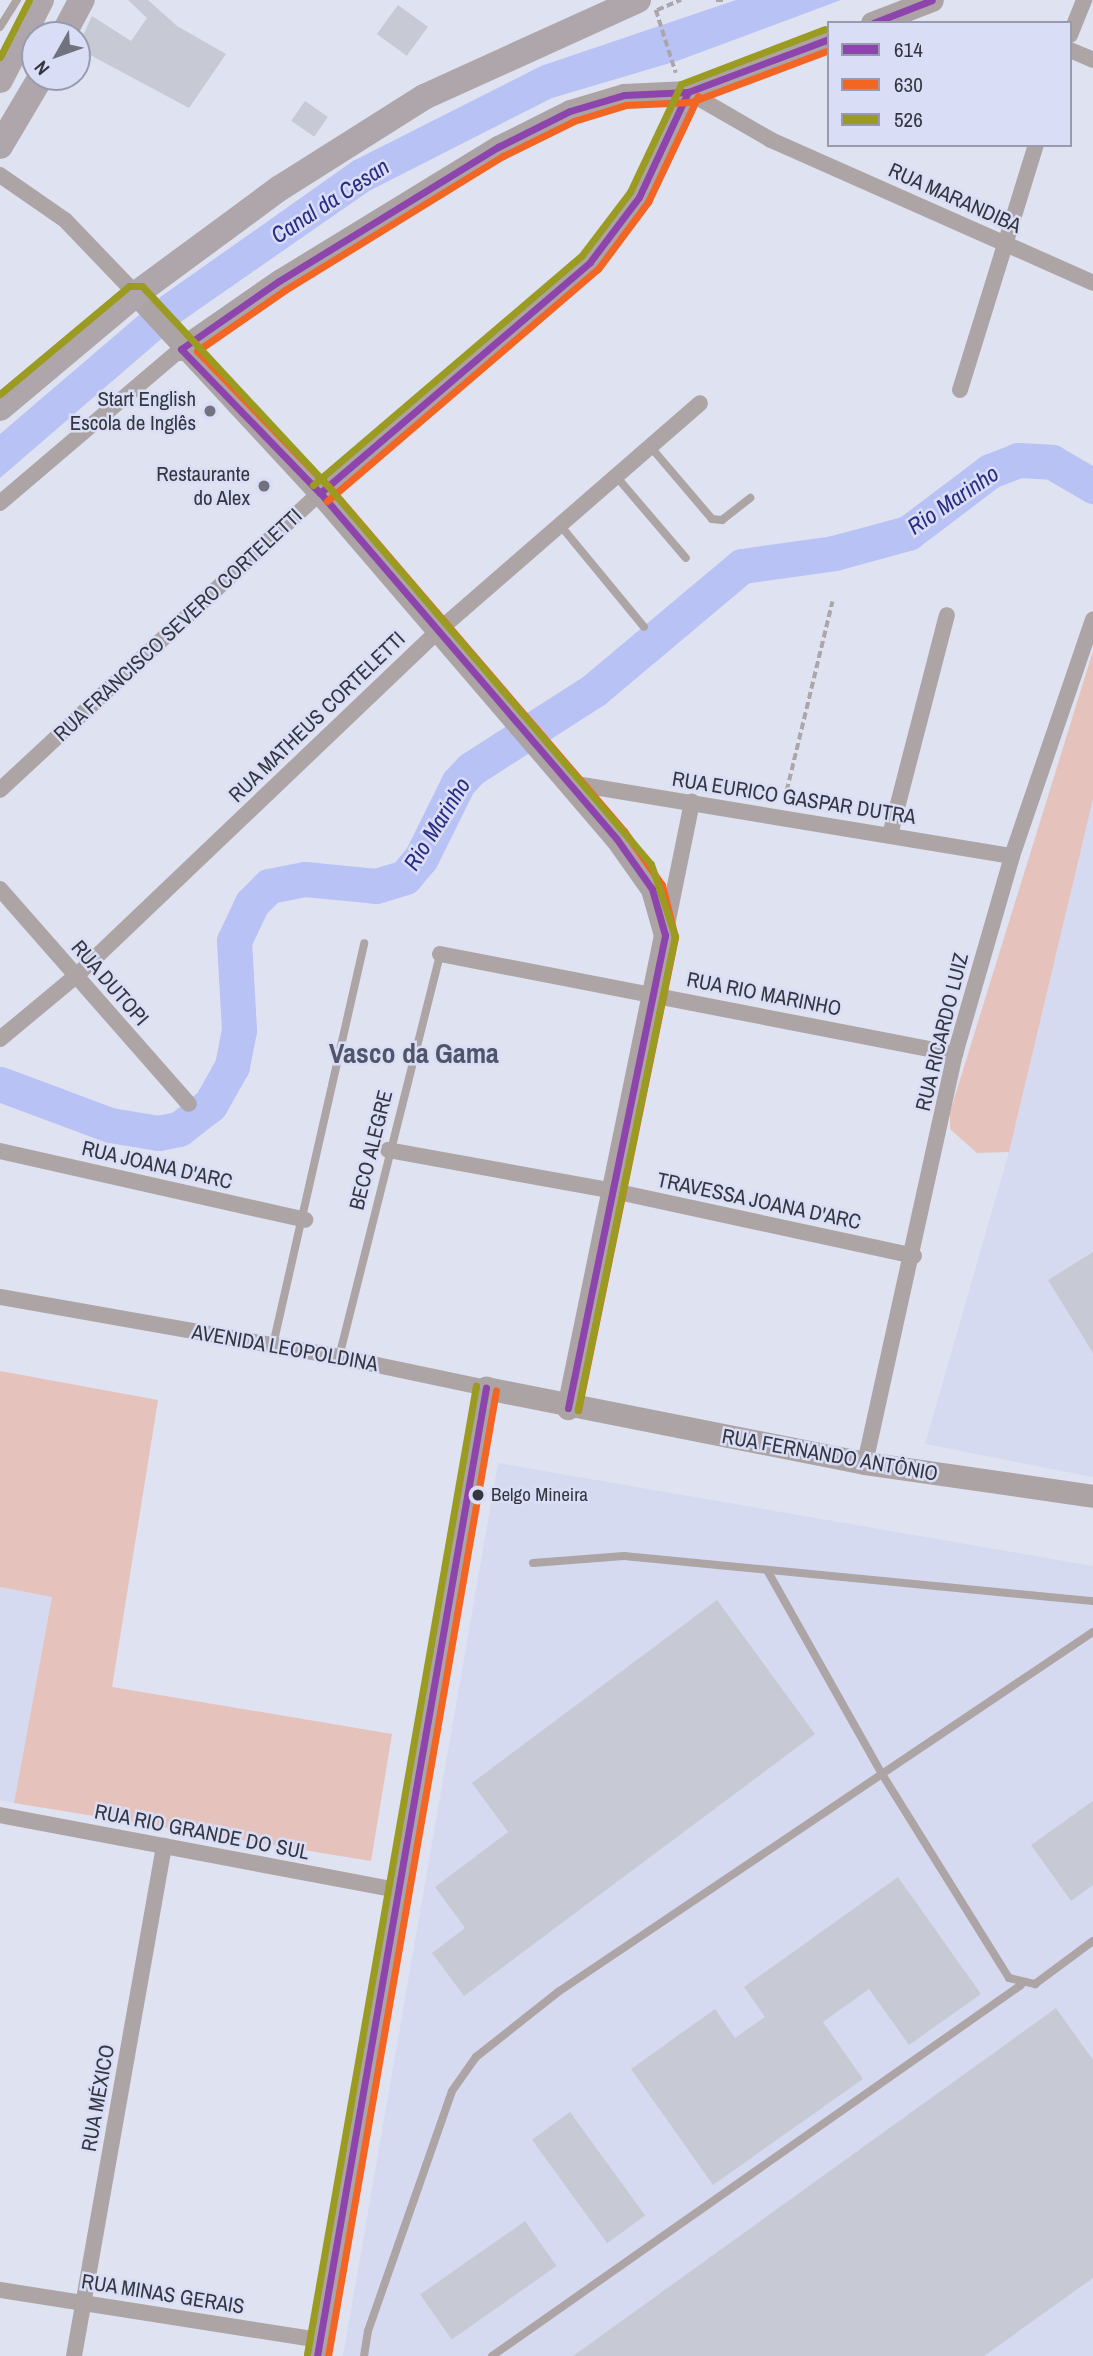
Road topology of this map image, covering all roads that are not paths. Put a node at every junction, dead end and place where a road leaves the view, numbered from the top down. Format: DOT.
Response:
graph roads {
  1 [pos="16,0"];
  2 [pos="41,0"];
  3 [pos="82,0"];
  4 [pos="932,0"];
  5 [pos="1084,0"];
  6 [pos="641,8"];
  7 [pos="71,21"];
  8 [pos="877,21"];
  9 [pos="0,27"];
  10 [pos="1072,30"];
  11 [pos="827,40"];
  12 [pos="1072,51"];
  13 [pos="1093,60"];
  14 [pos="0,80"];
  15 [pos="33,91"];
  16 [pos="688,92"];
  17 [pos="644,93"];
  18 [pos="671,127"];
  19 [pos="0,146"];
  20 [pos="1035,147"];
  21 [pos="0,175"];
  22 [pos="1006,243"];
  23 [pos="1093,284"];
  24 [pos="140,299"];
  25 [pos="175,341"];
  26 [pos="960,390"];
  27 [pos="700,403"];
  28 [pos="0,408"];
  29 [pos="649,445"];
  30 [pos="615,475"];
  31 [pos="320,493"];
  32 [pos="750,498"];
  33 [pos="0,503"];
  34 [pos="558,523"];
  35 [pos="686,558"];
  36 [pos="947,615"];
  37 [pos="1093,620"];
  38 [pos="644,627"];
  39 [pos="438,631"];
  40 [pos="570,783"];
  41 [pos="0,790"];
  42 [pos="692,802"];
  43 [pos="890,835"];
  44 [pos="1012,856"];
  45 [pos="0,889"];
  46 [pos="665,935"];
  47 [pos="364,943"];
  48 [pos="440,954"];
  49 [pos="76,976"];
  50 [pos="654,994"];
  51 [pos="0,1039"];
  52 [pos="955,1054"];
  53 [pos="189,1104"];
  54 [pos="388,1150"];
  55 [pos="0,1151"];
  56 [pos="609,1190"];
  57 [pos="305,1220"];
  58 [pos="914,1255"];
  59 [pos="0,1297"];
  60 [pos="273,1345"];
  61 [pos="339,1357"];
  62 [pos="486,1388"];
  63 [pos="568,1408"];
  64 [pos="865,1464"];
  65 [pos="1093,1496"];
  66 [pos="533,1563"];
  67 [pos="768,1570"];
  68 [pos="1093,1601"];
  69 [pos="1093,1632"];
  70 [pos="882,1774"];
  71 [pos="0,1815"];
  72 [pos="164,1846"];
  73 [pos="397,1890"];
  74 [pos="1093,1941"];
  75 [pos="1021,1984"];
  76 [pos="0,2290"];
  77 [pos="84,2303"];
  78 [pos="319,2348"];
  79 [pos="74,2356"];
  80 [pos="364,2356"];
  81 [pos="492,2356"];
  1 -- 9 [label="lane"];
  2 -- 14 [label="main road"];
  3 -- 7 [label="main road"];
  4 -- 8 [label="street"];
  5 -- 10 [label="street"];
  6 -- 24 [label="main road"];
  11 -- 16 [label="street"];
  12 -- 13 [label="street"];
  15 -- 19 [label="main road"];
  16 -- 17 [label="street"];
  16 -- 18 [label="street, RUA FRANCISCO SEVERO CORTELETTI"];
  16 -- 22 [label="street, RUA MARANDIBA"];
  17 -- 18 [label="street"];
  17 -- 25 [label="street"];
  18 -- 31 [label="street, RUA FRANCISCO SEVERO CORTELETTI"];
  20 -- 22 [label="street"];
  21 -- 24 [label="street"];
  22 -- 23 [label="street, RUA MARANDIBA"];
  22 -- 26 [label="street"];
  24 -- 25 [label="street"];
  24 -- 28 [label="main road"];
  25 -- 31 [label="street"];
  25 -- 33 [label="street"];
  27 -- 29 [label="street, RUA MATHEUS CORTELETTI"];
  29 -- 30 [label="street, RUA MATHEUS CORTELETTI"];
  29 -- 32 [label="lane"];
  30 -- 34 [label="street, RUA MATHEUS CORTELETTI"];
  30 -- 35 [label="lane"];
  31 -- 39 [label="street"];
  31 -- 41 [label="street, RUA FRANCISCO SEVERO CORTELETTI"];
  34 -- 38 [label="lane"];
  34 -- 39 [label="street, RUA MATHEUS CORTELETTI"];
  36 -- 43 [label="street"];
  37 -- 44 [label="street, RUA RICARDO LUIZ"];
  39 -- 40 [label="street"];
  39 -- 49 [label="street, RUA MATHEUS CORTELETTI"];
  40 -- 42 [label="street, RUA EURICO GASPAR DUTRA"];
  40 -- 46 [label="street"];
  42 -- 43 [label="street, RUA EURICO GASPAR DUTRA"];
  42 -- 46 [label="street"];
  43 -- 44 [label="street, RUA EURICO GASPAR DUTRA"];
  44 -- 52 [label="street, RUA RICARDO LUIZ"];
  45 -- 49 [label="street, RUA DUTOPI"];
  46 -- 50 [label="street"];
  47 -- 57 [label="lane"];
  48 -- 50 [label="street, RUA RIO MARINHO"];
  48 -- 54 [label="lane, BECO ALEGRE"];
  49 -- 51 [label="street, RUA MATHEUS CORTELETTI"];
  49 -- 53 [label="street, RUA DUTOPI"];
  50 -- 52 [label="street, RUA RIO MARINHO"];
  50 -- 56 [label="street"];
  52 -- 58 [label="street, RUA RICARDO LUIZ"];
  54 -- 56 [label="street, TRAVESSA JOANA D'ARC"];
  54 -- 61 [label="lane, BECO ALEGRE"];
  55 -- 57 [label="street, RUA JOANA D'ARC"];
  56 -- 58 [label="street, TRAVESSA JOANA D'ARC"];
  56 -- 63 [label="street"];
  57 -- 60 [label="lane"];
  58 -- 64 [label="street, RUA RICARDO LUIZ"];
  59 -- 60 [label="street, AVENIDA LEOPOLDINA"];
  60 -- 61 [label="street, AVENIDA LEOPOLDINA"];
  61 -- 62 [label="street, AVENIDA LEOPOLDINA"];
  62 -- 63 [label="street, AVENIDA LEOPOLDINA"];
  62 -- 73 [label="street"];
  63 -- 64 [label="street, RUA FERNANDO ANTÔNIO"];
  64 -- 65 [label="street, RUA FERNANDO ANTÔNIO"];
  66 -- 67 [label="lane"];
  67 -- 68 [label="lane"];
  67 -- 70 [label="lane"];
  69 -- 70 [label="lane"];
  70 -- 75 [label="lane"];
  70 -- 80 [label="lane"];
  71 -- 72 [label="street, RUA RIO GRANDE DO SUL"];
  72 -- 73 [label="street, RUA RIO GRANDE DO SUL"];
  72 -- 77 [label="street, RUA MÉXICO"];
  73 -- 78 [label="street"];
  74 -- 75 [label="lane"];
  75 -- 81 [label="lane"];
  76 -- 77 [label="street, RUA MINAS GERAIS"];
  77 -- 78 [label="street, RUA MINAS GERAIS"];
  77 -- 79 [label="street, RUA MÉXICO"];
}
